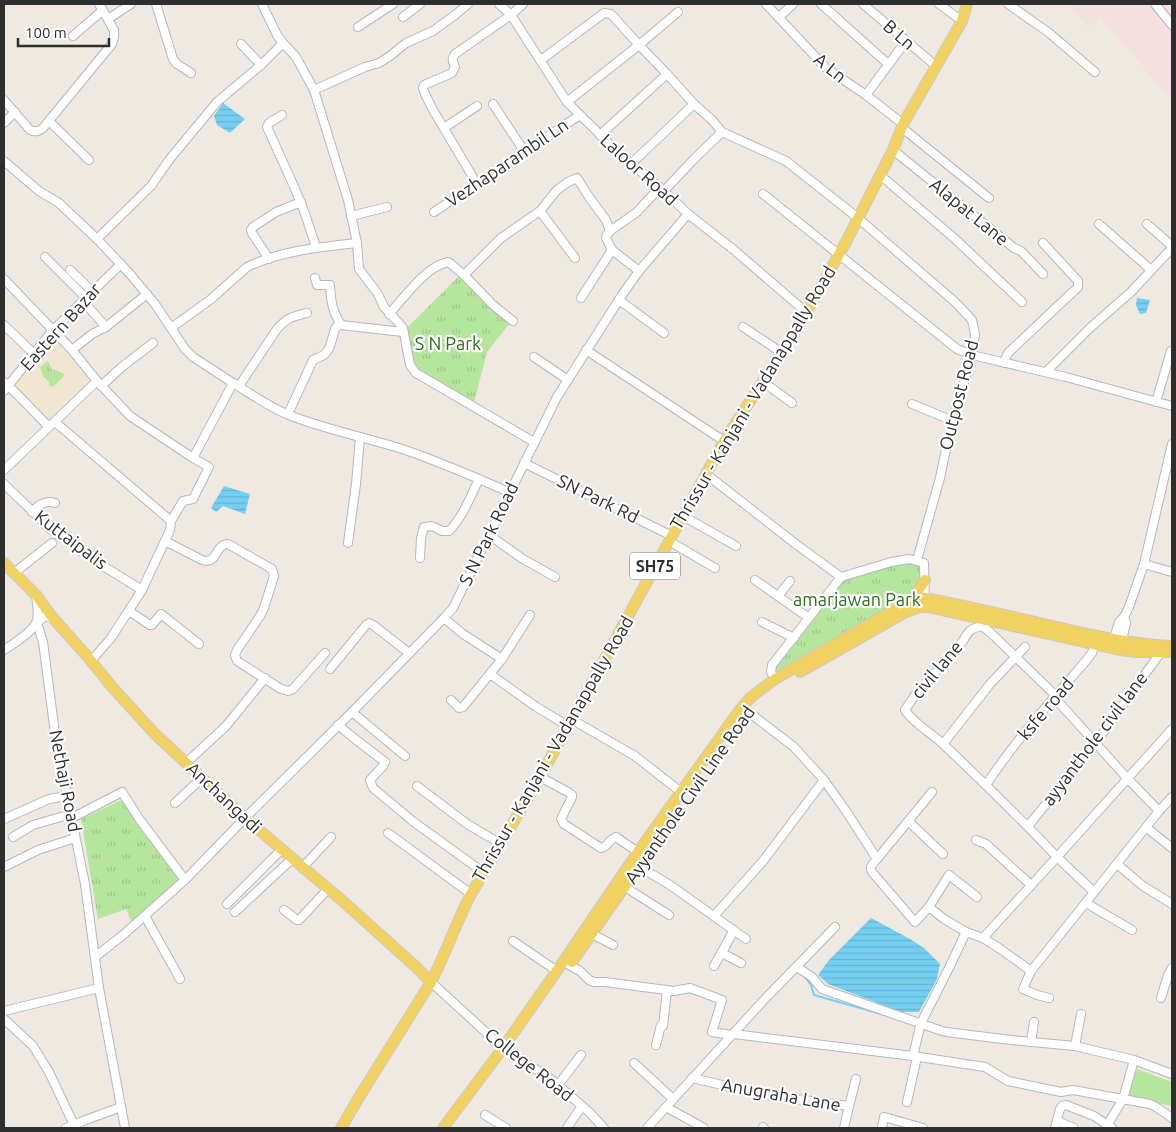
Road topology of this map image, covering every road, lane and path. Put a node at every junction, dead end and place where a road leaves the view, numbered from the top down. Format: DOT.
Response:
graph roads {
  1 [pos="131,4"];
  2 [pos="156,4"];
  3 [pos="262,4"];
  4 [pos="393,4"];
  5 [pos="420,4"];
  6 [pos="468,4"];
  7 [pos="499,4"];
  8 [pos="523,4"];
  9 [pos="766,4"];
  10 [pos="793,4"];
  11 [pos="821,4"];
  12 [pos="863,4"];
  13 [pos="939,4"];
  14 [pos="967,4"];
  15 [pos="1008,4"];
  16 [pos="1155,4"];
  17 [pos="101,7"];
  18 [pos="678,12"];
  19 [pos="511,15"];
  20 [pos="403,17"];
  21 [pos="779,18"];
  22 [pos="108,19"];
  23 [pos="962,21"];
  24 [pos="1172,25"];
  25 [pos="358,27"];
  26 [pos="73,36"];
  27 [pos="906,41"];
  28 [pos="282,43"];
  29 [pos="241,44"];
  30 [pos="639,45"];
  31 [pos="541,60"];
  32 [pos="888,64"];
  33 [pos="261,65"];
  34 [pos="936,66"];
  35 [pos="1095,72"];
  36 [pos="190,73"];
  37 [pos="667,74"];
  38 [pos="314,90"];
  39 [pos="866,95"];
  40 [pos="4,100"];
  41 [pos="567,102"];
  42 [pos="493,104"];
  43 [pos="694,104"];
  44 [pos="478,106"];
  45 [pos="15,112"];
  46 [pos="282,115"];
  47 [pos="580,115"];
  48 [pos="49,121"];
  49 [pos="4,123"];
  50 [pos="902,126"];
  51 [pos="444,128"];
  52 [pos="722,132"];
  53 [pos="600,135"];
  54 [pos="893,150"];
  55 [pos="524,151"];
  56 [pos="88,160"];
  57 [pos="4,161"];
  58 [pos="632,163"];
  59 [pos="880,175"];
  60 [pos="477,184"];
  61 [pos="662,189"];
  62 [pos="763,194"];
  63 [pos="990,198"];
  64 [pos="301,202"];
  65 [pos="387,207"];
  66 [pos="540,211"];
  67 [pos="434,212"];
  68 [pos="688,214"];
  69 [pos="351,216"];
  70 [pos="858,218"];
  71 [pos="1100,224"];
  72 [pos="1147,224"];
  73 [pos="610,231"];
  74 [pos="97,239"];
  75 [pos="357,243"];
  76 [pos="1043,243"];
  77 [pos="316,247"];
  78 [pos="1172,247"];
  79 [pos="612,250"];
  80 [pos="838,253"];
  81 [pos="45,257"];
  82 [pos="575,258"];
  83 [pos="269,259"];
  84 [pos="121,264"];
  85 [pos="70,270"];
  86 [pos="1151,270"];
  87 [pos="639,271"];
  88 [pos="1043,274"];
  89 [pos="464,275"];
  90 [pos="4,278"];
  91 [pos="315,278"];
  92 [pos="92,292"];
  93 [pos="148,294"];
  94 [pos="581,298"];
  95 [pos="85,300"];
  96 [pos="619,300"];
  97 [pos="1022,302"];
  98 [pos="806,312"];
  99 [pos="307,313"];
  100 [pos="389,314"];
  101 [pos="513,321"];
  102 [pos="4,324"];
  103 [pos="341,325"];
  104 [pos="106,327"];
  105 [pos="743,327"];
  106 [pos="171,328"];
  107 [pos="53,330"];
  108 [pos="404,332"];
  109 [pos="664,333"];
  110 [pos="153,343"];
  111 [pos="72,350"];
  112 [pos="586,350"];
  113 [pos="1171,351"];
  114 [pos="781,352"];
  115 [pos="34,354"];
  116 [pos="972,355"];
  117 [pos="534,357"];
  118 [pos="1004,363"];
  119 [pos="1046,372"];
  120 [pos="568,380"];
  121 [pos="762,381"];
  122 [pos="99,384"];
  123 [pos="236,384"];
  124 [pos="5,386"];
  125 [pos="792,402"];
  126 [pos="1156,402"];
  127 [pos="912,404"];
  128 [pos="1172,406"];
  129 [pos="288,414"];
  130 [pos="953,421"];
  131 [pos="52,425"];
  132 [pos="360,437"];
  133 [pos="724,441"];
  134 [pos="534,442"];
  135 [pos="1172,444"];
  136 [pos="193,458"];
  137 [pos="524,463"];
  138 [pos="1170,463"];
  139 [pos="4,470"];
  140 [pos="706,474"];
  141 [pos="479,479"];
  142 [pos="4,484"];
  143 [pos="509,492"];
  144 [pos="55,503"];
  145 [pos="32,512"];
  146 [pos="683,516"];
  147 [pos="172,521"];
  148 [pos="488,534"];
  149 [pos="671,538"];
  150 [pos="165,542"];
  151 [pos="52,543"];
  152 [pos="348,543"];
  153 [pos="736,546"];
  154 [pos="420,558"];
  155 [pos="917,560"];
  156 [pos="4,562"];
  157 [pos="1144,564"];
  158 [pos="715,568"];
  159 [pos="1172,572"];
  160 [pos="14,573"];
  161 [pos="555,577"];
  162 [pos="841,577"];
  163 [pos="756,580"];
  164 [pos="925,580"];
  165 [pos="790,581"];
  166 [pos="142,590"];
  167 [pos="36,595"];
  168 [pos="778,596"];
  169 [pos="925,602"];
  170 [pos="913,604"];
  171 [pos="129,611"];
  172 [pos="530,615"];
  173 [pos="53,618"];
  174 [pos="444,618"];
  175 [pos="809,618"];
  176 [pos="983,618"];
  177 [pos="762,622"];
  178 [pos="37,623"];
  179 [pos="794,638"];
  180 [pos="198,644"];
  181 [pos="1095,644"];
  182 [pos="1117,645"];
  183 [pos="1172,646"];
  184 [pos="1025,647"];
  185 [pos="4,650"];
  186 [pos="1161,652"];
  187 [pos="1172,652"];
  188 [pos="325,653"];
  189 [pos="409,653"];
  190 [pos="1016,657"];
  191 [pos="502,659"];
  192 [pos="91,661"];
  193 [pos="330,669"];
  194 [pos="490,674"];
  195 [pos="265,678"];
  196 [pos="775,679"];
  197 [pos="763,691"];
  198 [pos="1055,696"];
  199 [pos="451,700"];
  200 [pos="745,709"];
  201 [pos="352,712"];
  202 [pos="570,723"];
  203 [pos="338,725"];
  204 [pos="1172,729"];
  205 [pos="1096,742"];
  206 [pos="943,744"];
  207 [pos="405,756"];
  208 [pos="186,763"];
  209 [pos="698,774"];
  210 [pos="540,777"];
  211 [pos="202,778"];
  212 [pos="1128,778"];
  213 [pos="824,780"];
  214 [pos="986,785"];
  215 [pos="417,786"];
  216 [pos="681,792"];
  217 [pos="932,792"];
  218 [pos="67,796"];
  219 [pos="1172,797"];
  220 [pos="175,803"];
  221 [pos="1159,811"];
  222 [pos="71,816"];
  223 [pos="245,818"];
  224 [pos="4,819"];
  225 [pos="908,821"];
  226 [pos="1028,826"];
  227 [pos="1147,828"];
  228 [pos="388,833"];
  229 [pos="331,836"];
  230 [pos="12,837"];
  231 [pos="75,838"];
  232 [pos="976,840"];
  233 [pos="501,844"];
  234 [pos="1172,848"];
  235 [pos="282,850"];
  236 [pos="638,852"];
  237 [pos="943,854"];
  238 [pos="1057,857"];
  239 [pos="292,859"];
  240 [pos="877,859"];
  241 [pos="635,864"];
  242 [pos="1117,864"];
  243 [pos="4,867"];
  244 [pos="302,868"];
  245 [pos="483,872"];
  246 [pos="185,880"];
  247 [pos="1032,885"];
  248 [pos="625,887"];
  249 [pos="328,889"];
  250 [pos="1094,892"];
  251 [pos="471,894"];
  252 [pos="977,897"];
  253 [pos="1086,902"];
  254 [pos="227,904"];
  255 [pos="1172,904"];
  256 [pos="930,907"];
  257 [pos="284,910"];
  258 [pos="235,912"];
  259 [pos="670,915"];
  260 [pos="145,916"];
  261 [pos="714,916"];
  262 [pos="836,928"];
  263 [pos="734,930"];
  264 [pos="1132,930"];
  265 [pos="966,932"];
  266 [pos="588,935"];
  267 [pos="983,938"];
  268 [pos="746,939"];
  269 [pos="513,941"];
  270 [pos="613,945"];
  271 [pos="95,957"];
  272 [pos="741,963"];
  273 [pos="569,965"];
  274 [pos="714,966"];
  275 [pos="796,967"];
  276 [pos="1172,968"];
  277 [pos="557,971"];
  278 [pos="1031,971"];
  279 [pos="180,980"];
  280 [pos="432,982"];
  281 [pos="99,988"];
  282 [pos="667,991"];
  283 [pos="1049,998"];
  284 [pos="1161,998"];
  285 [pos="4,1011"];
  286 [pos="1081,1014"];
  287 [pos="4,1019"];
  288 [pos="1034,1022"];
  289 [pos="921,1023"];
  290 [pos="733,1034"];
  291 [pos="1031,1042"];
  292 [pos="656,1045"];
  293 [pos="1074,1046"];
  294 [pos="504,1049"];
  295 [pos="581,1055"];
  296 [pos="915,1057"];
  297 [pos="1134,1060"];
  298 [pos="634,1063"];
  299 [pos="1172,1064"];
  300 [pos="1170,1073"];
  301 [pos="692,1078"];
  302 [pos="856,1079"];
  303 [pos="558,1085"];
  304 [pos="673,1099"];
  305 [pos="1123,1099"];
  306 [pos="907,1102"];
  307 [pos="582,1106"];
  308 [pos="849,1106"];
  309 [pos="121,1107"];
  310 [pos="666,1107"];
  311 [pos="485,1114"];
  312 [pos="1172,1118"];
  313 [pos="1056,1124"];
  314 [pos="70,1127"];
  315 [pos="1108,1127"];
  316 [pos="125,1128"];
  317 [pos="341,1128"];
  318 [pos="443,1128"];
  319 [pos="451,1128"];
  320 [pos="506,1128"];
  321 [pos="567,1128"];
  322 [pos="604,1128"];
  323 [pos="647,1128"];
  324 [pos="704,1128"];
  325 [pos="844,1128"];
  326 [pos="882,1128"];
  327 [pos="923,1128"];
  328 [pos="1074,1128"];
  1 -- 22 [label="street"];
  2 -- 36 [label="street"];
  3 -- 28 [label="street"];
  4 -- 25 [label="street"];
  5 -- 20 [label="street"];
  6 -- 38 [label="street"];
  7 -- 19 [label="street, Laloor Road"];
  8 -- 19 [label="street"];
  9 -- 21 [label="street, A Ln"];
  10 -- 21 [label="street"];
  11 -- 32 [label="street"];
  12 -- 27 [label="street, B Ln"];
  13 -- 23 [label="street"];
  14 -- 23 [label="main road, Thrissur - Kanjani - Vadanappally Road / SH75"];
  15 -- 35 [label="street"];
  16 -- 24 [label="street"];
  17 -- 22 [label="street"];
  17 -- 26 [label="street"];
  18 -- 30 [label="street"];
  19 -- 31 [label="street, Laloor Road"];
  19 -- 51 [label="street"];
  21 -- 39 [label="street, A Ln"];
  22 -- 48 [label="street"];
  23 -- 34 [label="main road, Thrissur - Kanjani - Vadanappally Road / SH75"];
  27 -- 32 [label="street"];
  27 -- 34 [label="street, B Ln"];
  28 -- 33 [label="street"];
  28 -- 38 [label="street"];
  29 -- 33 [label="street"];
  30 -- 31 [label="street"];
  30 -- 37 [label="street"];
  30 -- 41 [label="street"];
  31 -- 41 [label="street, Laloor Road"];
  32 -- 39 [label="street"];
  33 -- 74 [label="street"];
  34 -- 50 [label="main road, Thrissur - Kanjani - Vadanappally Road / SH75"];
  37 -- 43 [label="street"];
  37 -- 53 [label="street"];
  38 -- 69 [label="street"];
  39 -- 50 [label="street, A Ln"];
  40 -- 45 [label="street"];
  41 -- 47 [label="street, Laloor Road"];
  42 -- 55 [label="street"];
  43 -- 52 [label="street"];
  43 -- 58 [label="street"];
  44 -- 51 [label="street"];
  45 -- 48 [label="street"];
  45 -- 49 [label="street"];
  46 -- 64 [label="street"];
  47 -- 53 [label="street, Laloor Road"];
  47 -- 55 [label="street, Vezhaparambil Ln"];
  48 -- 56 [label="street"];
  50 -- 54 [label="main road, Thrissur - Kanjani - Vadanappally Road / SH75"];
  50 -- 63 [label="street, A Ln"];
  51 -- 60 [label="street"];
  52 -- 61 [label="street"];
  52 -- 70 [label="street, Outpost Road"];
  53 -- 58 [label="street, Laloor Road"];
  54 -- 59 [label="main road, Thrissur - Kanjani - Vadanappally Road / SH75"];
  54 -- 88 [label="street, Alapat Lane"];
  55 -- 60 [label="street, Vezhaparambil Ln"];
  57 -- 74 [label="street"];
  58 -- 61 [label="street, Laloor Road"];
  59 -- 70 [label="main road, Thrissur - Kanjani - Vadanappally Road / SH75"];
  59 -- 97 [label="street"];
  60 -- 67 [label="street, Vezhaparambil Ln"];
  61 -- 68 [label="street, Laloor Road"];
  61 -- 73 [label="street"];
  62 -- 80 [label="street"];
  64 -- 77 [label="street"];
  64 -- 83 [label="street"];
  65 -- 69 [label="street"];
  66 -- 73 [label="street"];
  66 -- 82 [label="street"];
  66 -- 89 [label="street"];
  68 -- 87 [label="street, S N Park Road"];
  68 -- 98 [label="street, Laloor Road"];
  69 -- 75 [label="street"];
  70 -- 80 [label="main road, Thrissur - Kanjani - Vadanappally Road / SH75"];
  70 -- 116 [label="street, Outpost Road"];
  71 -- 86 [label="street"];
  72 -- 78 [label="street"];
  73 -- 79 [label="street"];
  74 -- 84 [label="street"];
  75 -- 77 [label="street"];
  75 -- 100 [label="street"];
  76 -- 118 [label="street"];
  77 -- 83 [label="street"];
  78 -- 86 [label="street"];
  79 -- 87 [label="street"];
  79 -- 94 [label="street"];
  80 -- 98 [label="main road, Thrissur - Kanjani - Vadanappally Road / SH75"];
  80 -- 116 [label="street"];
  81 -- 95 [label="street"];
  83 -- 106 [label="street"];
  84 -- 92 [label="street, Eastern Bazar"];
  84 -- 93 [label="street"];
  85 -- 92 [label="street"];
  86 -- 119 [label="street"];
  87 -- 96 [label="street, S N Park Road"];
  89 -- 100 [label="street"];
  89 -- 101 [label="street"];
  90 -- 107 [label="street"];
  91 -- 103 [label="street"];
  92 -- 95 [label="street, Eastern Bazar"];
  93 -- 104 [label="street"];
  93 -- 106 [label="street"];
  95 -- 104 [label="street"];
  95 -- 107 [label="street, Eastern Bazar"];
  96 -- 109 [label="street"];
  96 -- 112 [label="street, S N Park Road"];
  98 -- 114 [label="main road, Thrissur - Kanjani - Vadanappally Road / SH75"];
  99 -- 123 [label="street"];
  100 -- 108 [label="street"];
  102 -- 115 [label="street"];
  103 -- 108 [label="street"];
  103 -- 129 [label="street"];
  104 -- 111 [label="street"];
  105 -- 114 [label="street"];
  106 -- 123 [label="street"];
  107 -- 111 [label="street"];
  107 -- 115 [label="street, Eastern Bazar"];
  108 -- 134 [label="street"];
  110 -- 122 [label="street"];
  111 -- 122 [label="street"];
  112 -- 120 [label="street, S N Park Road"];
  112 -- 133 [label="street"];
  113 -- 126 [label="street"];
  114 -- 121 [label="main road, Thrissur - Kanjani - Vadanappally Road / SH75"];
  115 -- 124 [label="street, Eastern Bazar"];
  116 -- 118 [label="street"];
  116 -- 130 [label="street, Outpost Road"];
  117 -- 120 [label="street"];
  118 -- 119 [label="street"];
  119 -- 126 [label="street"];
  120 -- 134 [label="street, S N Park Road"];
  121 -- 125 [label="street"];
  121 -- 133 [label="main road, Thrissur - Kanjani - Vadanappally Road / SH75"];
  122 -- 131 [label="street"];
  122 -- 136 [label="street"];
  123 -- 129 [label="street"];
  123 -- 136 [label="street"];
  124 -- 131 [label="street"];
  126 -- 128 [label="street"];
  127 -- 130 [label="street"];
  129 -- 132 [label="street"];
  130 -- 155 [label="street, Outpost Road"];
  131 -- 139 [label="street"];
  131 -- 147 [label="street"];
  132 -- 141 [label="street"];
  132 -- 152 [label="street"];
  133 -- 140 [label="main road, Thrissur - Kanjani - Vadanappally Road / SH75"];
  134 -- 137 [label="street, S N Park Road"];
  135 -- 138 [label="street"];
  136 -- 147 [label="street"];
  137 -- 143 [label="street, S N Park Road"];
  137 -- 149 [label="street, SN Park Rd"];
  138 -- 157 [label="street"];
  140 -- 146 [label="main road, Thrissur - Kanjani - Vadanappally Road / SH75"];
  140 -- 162 [label="street"];
  141 -- 143 [label="street"];
  141 -- 154 [label="street"];
  142 -- 145 [label="street, Kuttaipalis"];
  143 -- 148 [label="street, S N Park Road"];
  144 -- 145 [label="street"];
  145 -- 166 [label="street, Kuttaipalis"];
  146 -- 149 [label="main road, Thrissur - Kanjani - Vadanappally Road / SH75"];
  146 -- 153 [label="street"];
  147 -- 150 [label="street"];
  148 -- 161 [label="street"];
  148 -- 174 [label="street, S N Park Road"];
  149 -- 158 [label="street, SN Park Rd"];
  149 -- 202 [label="main road, Thrissur - Kanjani - Vadanappally Road / SH75"];
  150 -- 166 [label="street"];
  150 -- 195 [label="street"];
  151 -- 160 [label="street"];
  155 -- 162 [label="street"];
  155 -- 164 [label="street"];
  156 -- 160 [label="main road, Anchangadi"];
  157 -- 159 [label="street"];
  157 -- 182 [label="street"];
  160 -- 167 [label="main road, Anchangadi"];
  162 -- 175 [label="street"];
  163 -- 168 [label="street"];
  164 -- 169 [label="street"];
  164 -- 170 [label="main road"];
  165 -- 168 [label="street"];
  166 -- 171 [label="street"];
  167 -- 173 [label="main road, Anchangadi"];
  167 -- 178 [label="street, Nethaji Road"];
  168 -- 175 [label="street"];
  169 -- 170 [label="main road, Ayyanthole Civil Line Road"];
  169 -- 176 [label="main road, Ayyanthole Civil Line Road"];
  170 -- 196 [label="main road, Ayyanthole Civil Line Road"];
  170 -- 197 [label="main road, Ayyanthole Civil Line Road"];
  171 -- 180 [label="street"];
  171 -- 192 [label="street"];
  172 -- 191 [label="street"];
  173 -- 178 [label="street"];
  173 -- 192 [label="main road, Anchangadi"];
  174 -- 189 [label="street, S N Park Road"];
  174 -- 191 [label="street"];
  175 -- 179 [label="street"];
  176 -- 181 [label="main road, Ayyanthole Civil Line Road"];
  176 -- 182 [label="main road, Ayyanthole Civil Line Road"];
  176 -- 190 [label="street"];
  176 -- 206 [label="street, civil lane"];
  177 -- 179 [label="street"];
  178 -- 185 [label="street"];
  178 -- 218 [label="street, Nethaji Road"];
  179 -- 196 [label="street"];
  181 -- 182 [label="main road, Ayyanthole Civil Line Road"];
  181 -- 198 [label="street, ksfe road"];
  182 -- 183 [label="main road, Ayyanthole Civil Line Road"];
  182 -- 186 [label="main road, Ayyanthole Civil Line Road"];
  184 -- 190 [label="street"];
  186 -- 187 [label="main road, Ayyanthole Civil Line Road"];
  186 -- 205 [label="street, ayyanthole civil lane"];
  188 -- 195 [label="street"];
  189 -- 193 [label="street"];
  189 -- 201 [label="street, S N Park Road"];
  190 -- 198 [label="street"];
  190 -- 206 [label="street"];
  191 -- 194 [label="street"];
  192 -- 208 [label="main road, Anchangadi"];
  194 -- 199 [label="street"];
  194 -- 202 [label="street"];
  195 -- 208 [label="street"];
  196 -- 197 [label="main road, Ayyanthole Civil Line Road"];
  197 -- 200 [label="main road, Ayyanthole Civil Line Road"];
  198 -- 205 [label="street"];
  198 -- 214 [label="street, ksfe road"];
  200 -- 209 [label="main road, Ayyanthole Civil Line Road"];
  200 -- 213 [label="street"];
  201 -- 203 [label="street, S N Park Road"];
  201 -- 207 [label="street"];
  202 -- 210 [label="main road, Thrissur - Kanjani - Vadanappally Road / SH75"];
  202 -- 216 [label="street"];
  203 -- 223 [label="street, S N Park Road"];
  203 -- 245 [label="street"];
  204 -- 212 [label="street"];
  205 -- 212 [label="street"];
  205 -- 226 [label="street, ayyanthole civil lane"];
  206 -- 214 [label="street, civil lane"];
  208 -- 211 [label="main road, Anchangadi"];
  209 -- 216 [label="main road, Ayyanthole Civil Line Road"];
  209 -- 241 [label="main road, Ayyanthole Civil Line Road"];
  210 -- 233 [label="main road, Thrissur - Kanjani - Vadanappally Road / SH75"];
  210 -- 236 [label="street"];
  211 -- 220 [label="street"];
  211 -- 223 [label="main road, Anchangadi"];
  212 -- 221 [label="street"];
  212 -- 238 [label="street"];
  213 -- 240 [label="street"];
  213 -- 261 [label="street"];
  214 -- 226 [label="street, civil lane"];
  215 -- 233 [label="street"];
  216 -- 236 [label="main road, Ayyanthole Civil Line Road"];
  217 -- 225 [label="street"];
  218 -- 222 [label="street, Nethaji Road"];
  218 -- 224 [label="street"];
  219 -- 221 [label="street"];
  221 -- 227 [label="street"];
  222 -- 230 [label="street"];
  222 -- 231 [label="street, Nethaji Road"];
  222 -- 246 [label="street"];
  223 -- 235 [label="main road, Anchangadi"];
  223 -- 246 [label="street"];
  225 -- 237 [label="street"];
  225 -- 240 [label="street"];
  226 -- 238 [label="street, civil lane"];
  227 -- 234 [label="street"];
  227 -- 242 [label="street"];
  228 -- 251 [label="street"];
  229 -- 244 [label="street"];
  231 -- 243 [label="street"];
  231 -- 271 [label="street, Nethaji Road"];
  232 -- 247 [label="street"];
  233 -- 245 [label="main road, Thrissur - Kanjani - Vadanappally Road / SH75"];
  235 -- 239 [label="main road, Anchangadi"];
  235 -- 254 [label="street"];
  236 -- 241 [label="main road, Ayyanthole Civil Line Road"];
  238 -- 247 [label="street"];
  238 -- 250 [label="street, civil lane"];
  239 -- 244 [label="main road, Anchangadi"];
  239 -- 258 [label="street"];
  240 -- 256 [label="street"];
  241 -- 248 [label="main road, Ayyanthole Civil Line Road"];
  241 -- 261 [label="street"];
  241 -- 266 [label="main road, Ayyanthole Civil Line Road"];
  242 -- 250 [label="street"];
  242 -- 255 [label="street"];
  244 -- 249 [label="main road, Anchangadi"];
  245 -- 251 [label="main road, Thrissur - Kanjani - Vadanappally Road / SH75"];
  246 -- 260 [label="street"];
  247 -- 267 [label="street"];
  248 -- 259 [label="street"];
  248 -- 266 [label="main road, Ayyanthole Civil Line Road"];
  249 -- 257 [label="street"];
  249 -- 280 [label="main road, Anchangadi"];
  250 -- 253 [label="street"];
  251 -- 280 [label="main road, Thrissur - Kanjani - Vadanappally Road / SH75"];
  252 -- 256 [label="street"];
  253 -- 264 [label="street"];
  253 -- 278 [label="street"];
  256 -- 265 [label="street"];
  260 -- 271 [label="street"];
  260 -- 279 [label="street"];
  261 -- 263 [label="street"];
  262 -- 275 [label="street"];
  263 -- 268 [label="street"];
  263 -- 272 [label="street"];
  263 -- 274 [label="street"];
  265 -- 267 [label="street"];
  265 -- 289 [label="street"];
  266 -- 270 [label="street"];
  266 -- 273 [label="main road, Ayyanthole Civil Line Road"];
  266 -- 277 [label="main road, Ayyanthole Civil Line Road"];
  267 -- 278 [label="street"];
  269 -- 277 [label="street"];
  271 -- 281 [label="street, Nethaji Road"];
  273 -- 282 [label="street"];
  273 -- 294 [label="main road, Ayyanthole Civil Line Road"];
  275 -- 289 [label="street"];
  275 -- 290 [label="street"];
  276 -- 284 [label="street"];
  277 -- 294 [label="main road, Ayyanthole Civil Line Road"];
  278 -- 283 [label="street"];
  280 -- 294 [label="street, College Road"];
  280 -- 317 [label="main road, Thrissur - Kanjani - Vadanappally Road / SH75"];
  281 -- 285 [label="street"];
  281 -- 309 [label="street, Nethaji Road"];
  282 -- 290 [label="street"];
  282 -- 292 [label="street"];
  286 -- 293 [label="street"];
  287 -- 314 [label="street"];
  288 -- 291 [label="street"];
  289 -- 291 [label="street"];
  289 -- 296 [label="street"];
  290 -- 296 [label="street"];
  290 -- 301 [label="street"];
  291 -- 293 [label="street"];
  293 -- 297 [label="street"];
  294 -- 303 [label="street, College Road"];
  294 -- 318 [label="main road"];
  294 -- 319 [label="main road, Ayyanthole Civil Line Road"];
  295 -- 303 [label="street"];
  296 -- 305 [label="street"];
  296 -- 306 [label="street"];
  297 -- 300 [label="street"];
  297 -- 305 [label="street"];
  298 -- 304 [label="street"];
  299 -- 300 [label="street"];
  301 -- 304 [label="street"];
  301 -- 308 [label="street, Anugraha Lane"];
  302 -- 308 [label="street"];
  303 -- 307 [label="street, College Road"];
  304 -- 310 [label="street"];
  305 -- 312 [label="street"];
  305 -- 315 [label="street"];
  307 -- 321 [label="street"];
  307 -- 322 [label="street, College Road"];
  308 -- 325 [label="street, Anugraha Lane"];
  309 -- 314 [label="street"];
  309 -- 316 [label="street, Nethaji Road"];
  310 -- 323 [label="street"];
  310 -- 324 [label="street"];
  311 -- 320 [label="street"];
  313 -- 315 [label="street"];
  313 -- 328 [label="street"];
  326 -- 327 [label="street"];
}
